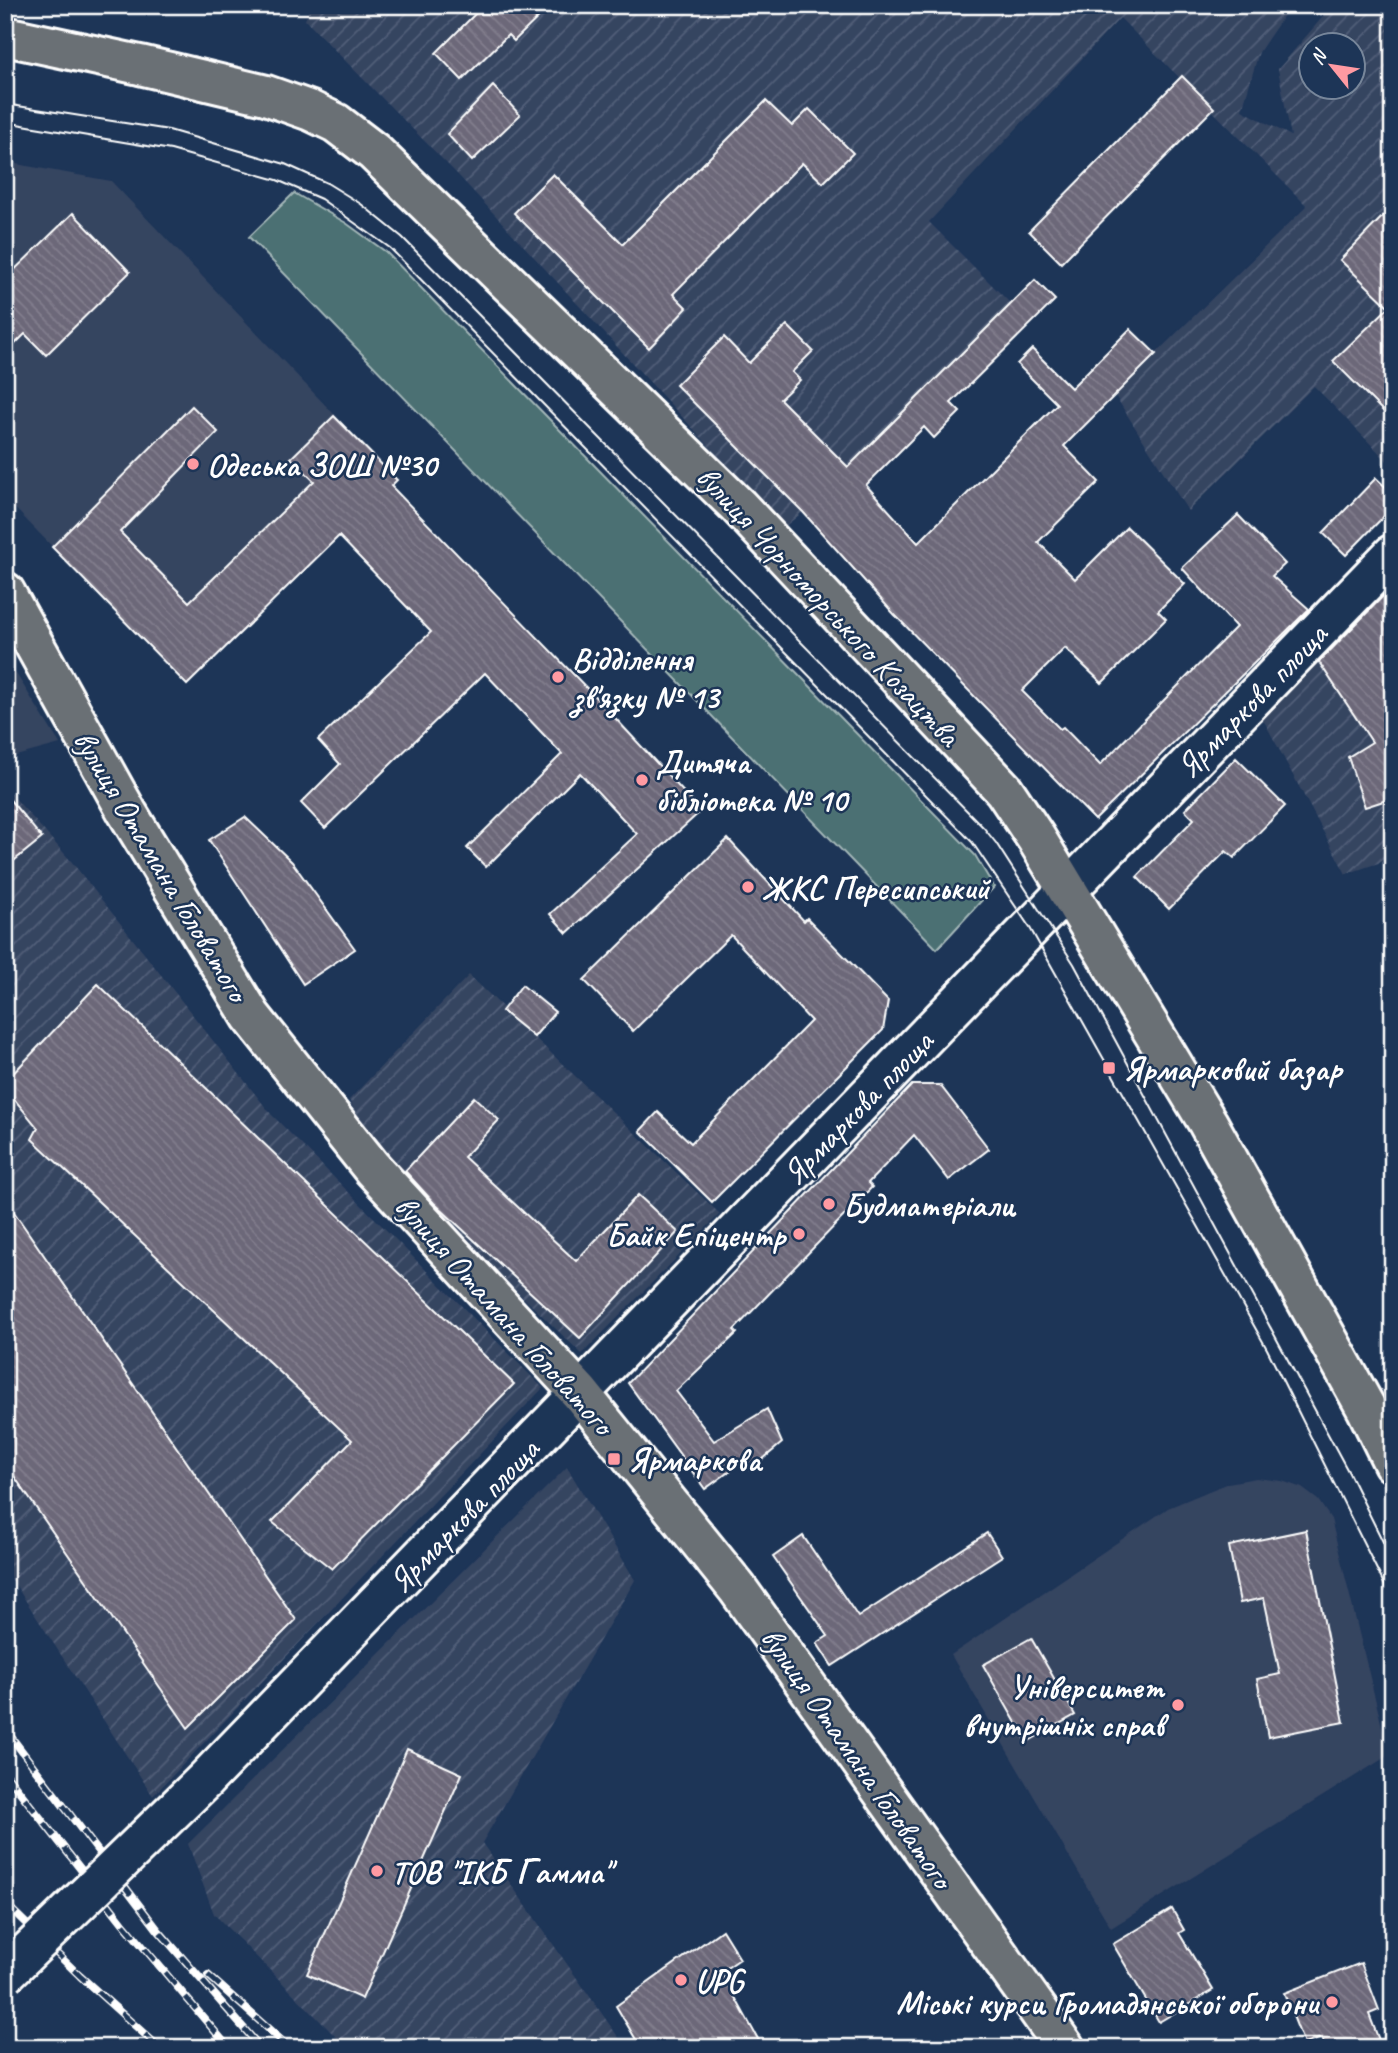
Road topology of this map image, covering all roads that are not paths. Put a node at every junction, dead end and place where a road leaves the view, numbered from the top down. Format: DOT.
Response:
graph roads {
  1 [pos="5,36"];
  2 [pos="1393,554"];
  3 [pos="5,592"];
  4 [pos="1068,891"];
  5 [pos="580,1393"];
  6 [pos="1393,1463"];
  7 [pos="5,1974"];
  8 [pos="1065,2048"];
  1 -- 4 [label="main road, вулиця Чорноморського Козацтва"];
  2 -- 4 [label="street, Ярмаркова площа"];
  3 -- 5 [label="main road, вулиця Отамана Головатого"];
  4 -- 5 [label="street, Ярмаркова площа"];
  4 -- 6 [label="main road, вулиця Чорноморського Козацтва"];
  5 -- 7 [label="street, Ярмаркова площа, bridge"];
  5 -- 8 [label="main road, вулиця Отамана Головатого"];
}
